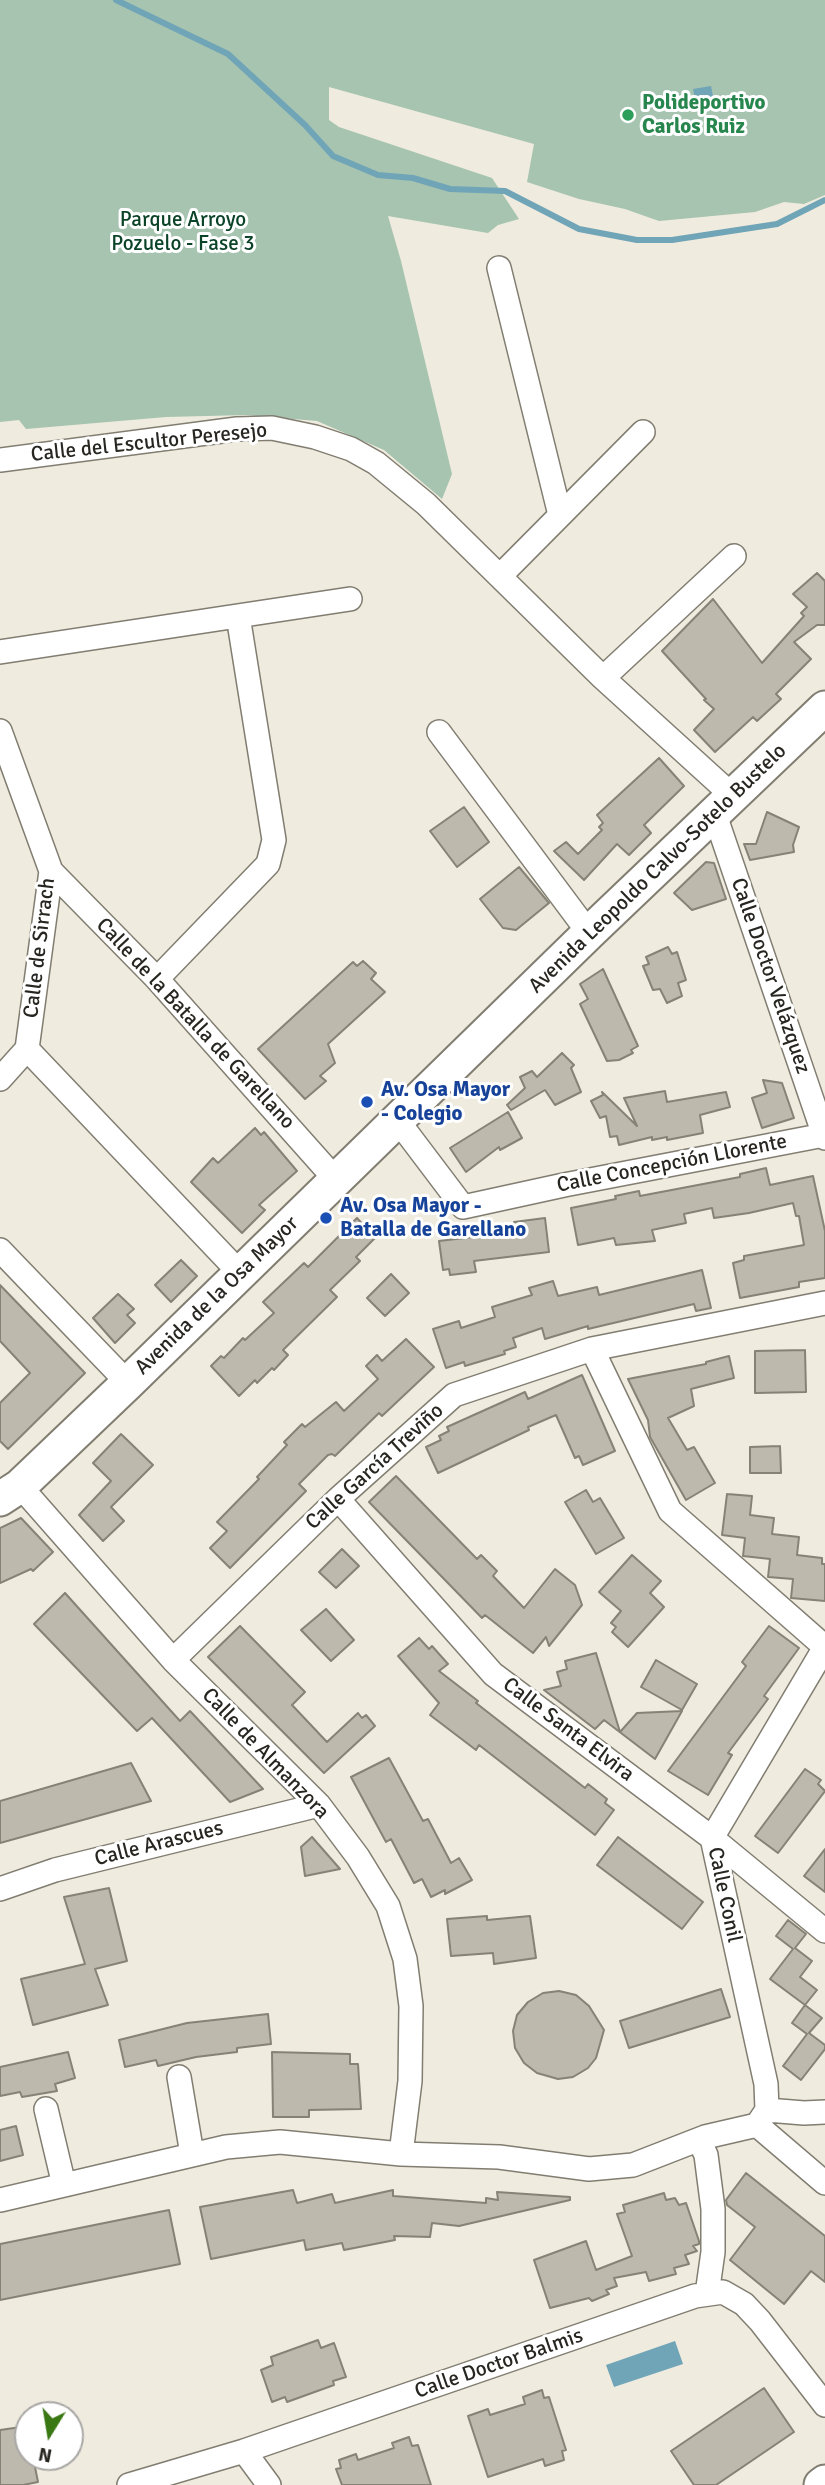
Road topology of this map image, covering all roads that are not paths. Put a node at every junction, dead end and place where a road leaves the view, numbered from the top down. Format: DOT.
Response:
graph roads {
  1 [pos="499,268"];
  2 [pos="642,432"];
  3 [pos="0,460"];
  4 [pos="560,515"];
  5 [pos="734,556"];
  6 [pos="500,576"];
  7 [pos="349,599"];
  8 [pos="238,616"];
  9 [pos="0,652"];
  10 [pos="603,678"];
  11 [pos="825,708"];
  12 [pos="0,731"];
  13 [pos="439,732"];
  14 [pos="724,806"];
  15 [pos="51,871"];
  16 [pos="589,933"];
  17 [pos="157,979"];
  18 [pos="491,1031"];
  19 [pos="27,1049"];
  20 [pos="0,1079"];
  21 [pos="398,1121"];
  22 [pos="824,1136"];
  23 [pos="336,1180"];
  24 [pos="0,1250"];
  25 [pos="240,1273"];
  26 [pos="825,1303"];
  27 [pos="592,1349"];
  28 [pos="128,1383"];
  29 [pos="10,1492"];
  30 [pos="338,1499"];
  31 [pos="825,1647"];
  32 [pos="173,1660"];
  33 [pos="319,1805"];
  34 [pos="712,1838"];
  35 [pos="0,1889"];
  36 [pos="825,1931"];
  37 [pos="179,2077"];
  38 [pos="46,2109"];
  39 [pos="825,2112"];
  40 [pos="762,2118"];
  41 [pos="699,2140"];
  42 [pos="192,2154"];
  43 [pos="401,2154"];
  44 [pos="825,2183"];
  45 [pos="64,2185"];
  46 [pos="0,2200"];
  47 [pos="707,2294"];
  48 [pos="825,2405"];
  49 [pos="244,2451"];
  50 [pos="129,2485"];
  51 [pos="269,2485"];
  1 -- 4 [label="street"];
  2 -- 4 [label="street"];
  3 -- 6 [label="street, Calle del Escultor Peresejo"];
  4 -- 6 [label="street"];
  5 -- 10 [label="street"];
  6 -- 10 [label="street, Calle del Escultor Peresejo"];
  7 -- 8 [label="street"];
  8 -- 9 [label="street"];
  8 -- 17 [label="street"];
  10 -- 14 [label="street, Calle del Escultor Peresejo"];
  11 -- 14 [label="main road, Avenida Leopoldo Calvo-Sotelo Bustelo"];
  12 -- 15 [label="street, Calle de Sirrach"];
  13 -- 16 [label="street"];
  14 -- 16 [label="main road, Avenida Leopoldo Calvo-Sotelo Bustelo"];
  14 -- 22 [label="street, Calle Doctor Velázquez"];
  15 -- 17 [label="street, Calle de la Batalla de Garellano"];
  15 -- 19 [label="street, Calle de Sirrach"];
  16 -- 18 [label="main road, Avenida Leopoldo Calvo-Sotelo Bustelo"];
  17 -- 23 [label="street, Calle de la Batalla de Garellano"];
  18 -- 21 [label="main road, Avenida de la Osa Mayor"];
  19 -- 20 [label="street"];
  19 -- 25 [label="street"];
  21 -- 22 [label="street, Calle Concepción Llorente"];
  21 -- 23 [label="main road, Avenida de la Osa Mayor"];
  23 -- 25 [label="main road, Avenida de la Osa Mayor"];
  24 -- 28 [label="street"];
  25 -- 28 [label="main road, Avenida de la Osa Mayor"];
  26 -- 27 [label="street, Calle García Treviño"];
  27 -- 30 [label="street, Calle García Treviño"];
  27 -- 31 [label="street"];
  28 -- 29 [label="main road, Avenida de la Osa Mayor"];
  29 -- 32 [label="street, Calle de Almanzora"];
  30 -- 32 [label="street, Calle García Treviño"];
  30 -- 34 [label="street, Calle Santa Elvira"];
  31 -- 34 [label="street, Calle Conil"];
  32 -- 33 [label="street, Calle de Almanzora"];
  33 -- 35 [label="street, Calle Arascues"];
  33 -- 43 [label="street, Calle de Almanzora"];
  34 -- 36 [label="street, Calle Santa Elvira"];
  34 -- 40 [label="street, Calle Conil"];
  37 -- 42 [label="street"];
  38 -- 45 [label="street"];
  39 -- 40 [label="street"];
  40 -- 41 [label="street"];
  40 -- 44 [label="street"];
  41 -- 43 [label="street"];
  41 -- 47 [label="street"];
  42 -- 43 [label="street"];
  42 -- 45 [label="street"];
  45 -- 46 [label="street"];
  47 -- 48 [label="street, Calle Doctor Balmis"];
  47 -- 49 [label="street, Calle Doctor Balmis"];
  49 -- 50 [label="street, Calle Doctor Balmis"];
  49 -- 51 [label="street"];
}
